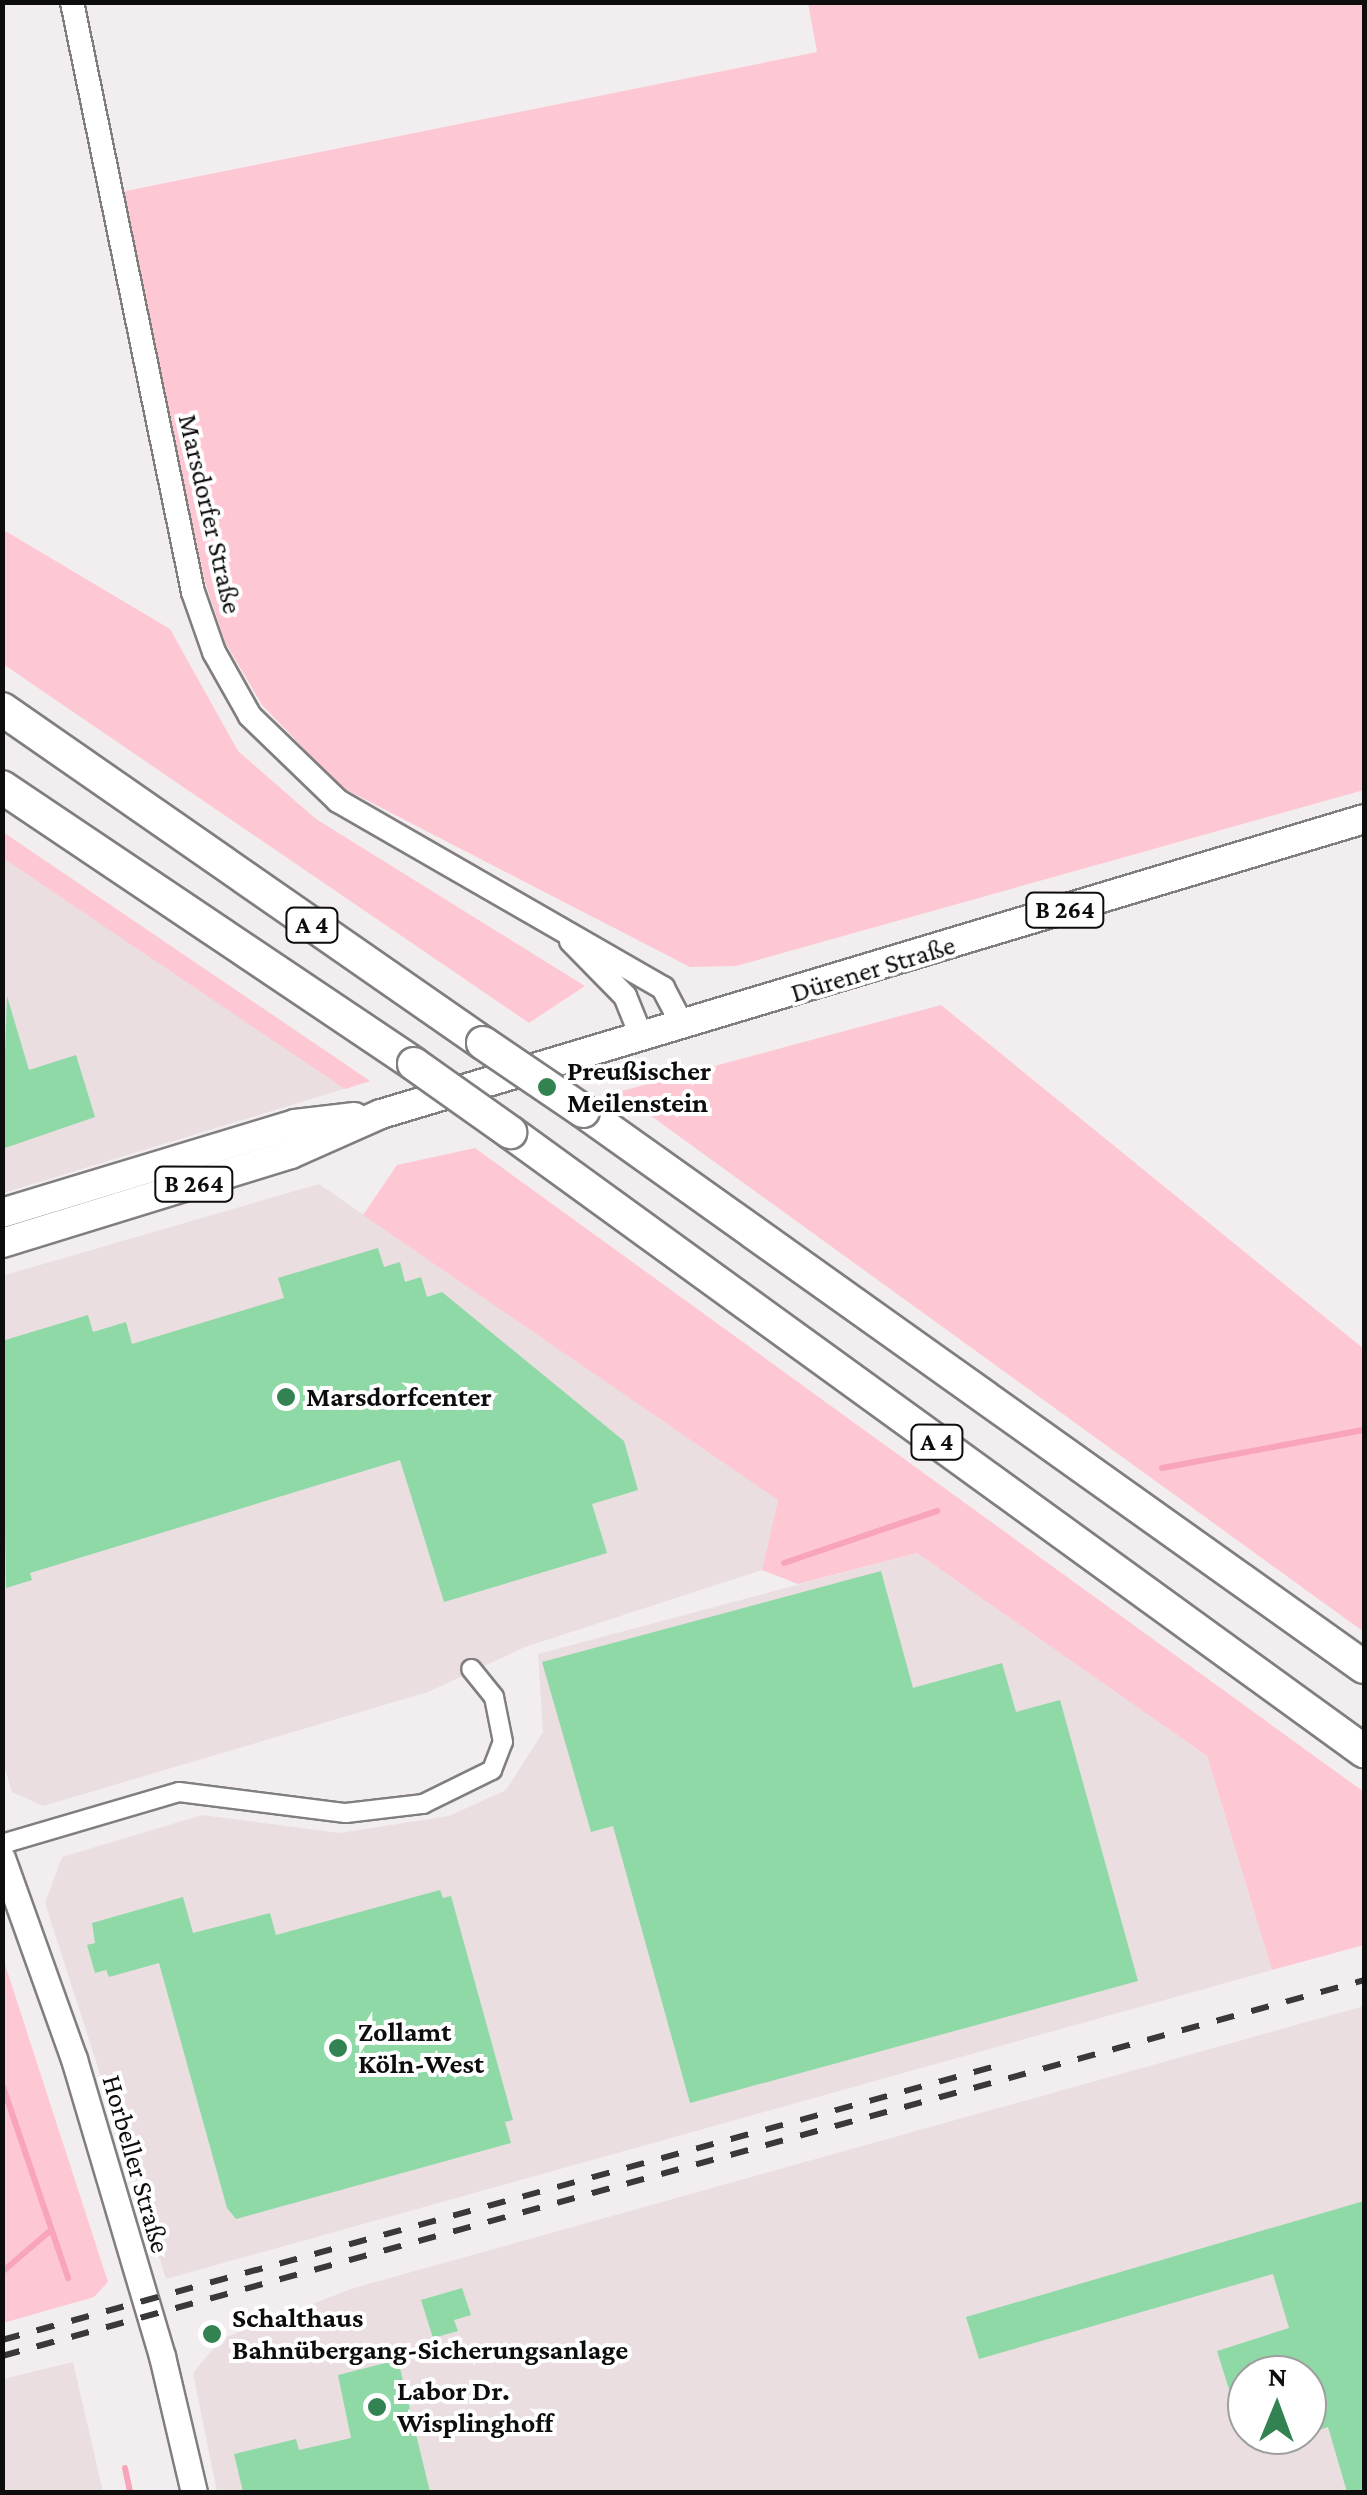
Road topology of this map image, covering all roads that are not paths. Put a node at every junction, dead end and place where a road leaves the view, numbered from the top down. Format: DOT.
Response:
graph roads {
  1 [pos="72,2"];
  2 [pos="2,709"];
  3 [pos="2,787"];
  4 [pos="1364,820"];
  5 [pos="562,931"];
  6 [pos="683,1026"];
  7 [pos="642,1038"];
  8 [pos="382,1114"];
  9 [pos="2,1213"];
  10 [pos="2,1244"];
  11 [pos="1364,1666"];
  12 [pos="471,1670"];
  13 [pos="1364,1751"];
  14 [pos="2,1844"];
  15 [pos="2,1858"];
  16 [pos="194,2492"];
  1 -- 5 [label="street, Marsdorfer Straße"];
  2 -- 11 [label="highway, A 4, bridge"];
  3 -- 13 [label="highway, A 4, bridge"];
  4 -- 6 [label="main road, Dürener Straße / B 264"];
  5 -- 6 [label="street, Marsdorfer Straße"];
  5 -- 7 [label="street, Marsdorfer Straße"];
  6 -- 7 [label="main road, Dürener Straße / B 264"];
  7 -- 8 [label="main road, Dürener Straße / B 264"];
  8 -- 9 [label="main road, Dürener Straße / B 264"];
  8 -- 10 [label="main road, Dürener Straße / B 264"];
  12 -- 14 [label="street"];
  15 -- 16 [label="main road, Horbeller Straße"];
}
